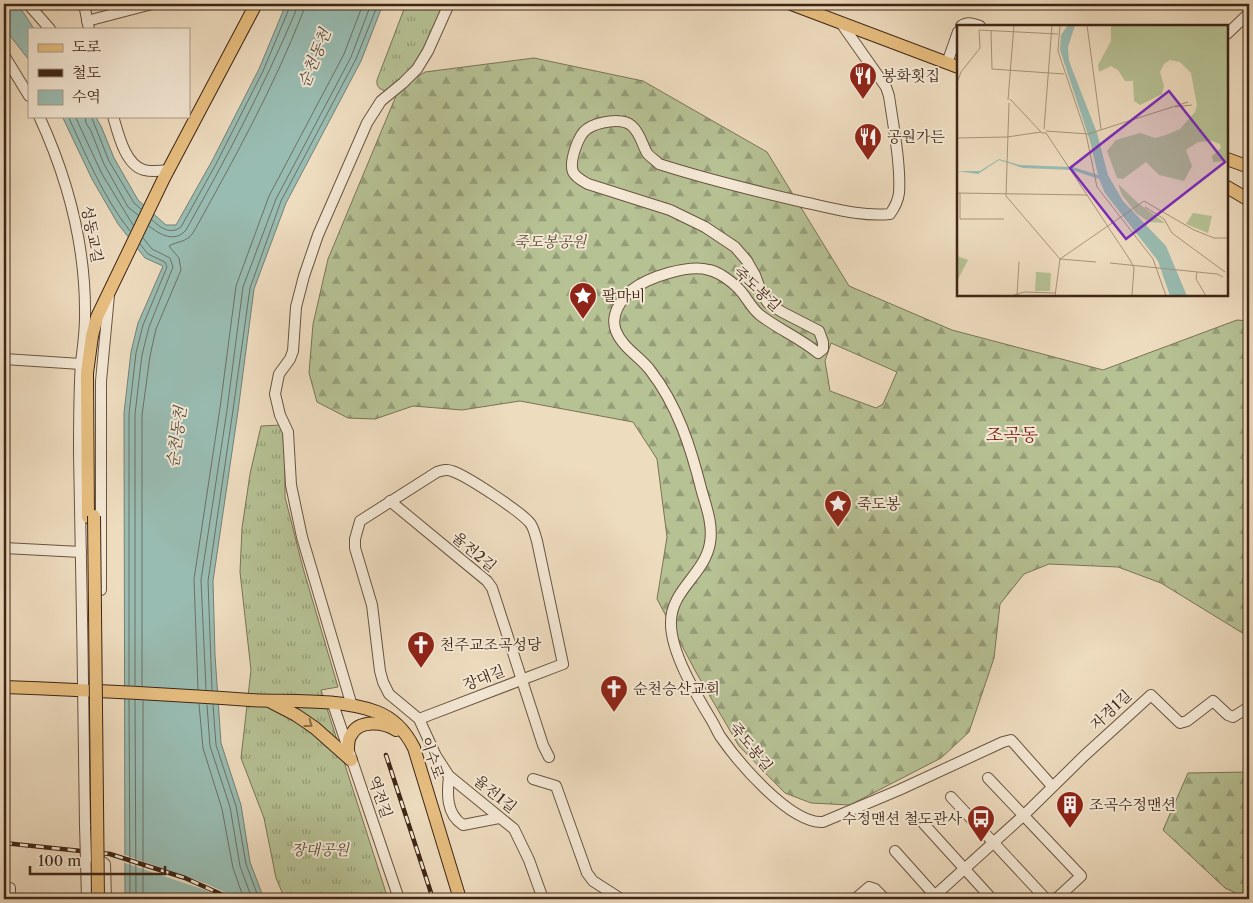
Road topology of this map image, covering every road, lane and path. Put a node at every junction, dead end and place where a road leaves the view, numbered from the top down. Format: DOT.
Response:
graph roads {
  1 [pos="28,4"];
  2 [pos="84,4"];
  3 [pos="152,4"];
  4 [pos="256,4"];
  5 [pos="449,4"];
  6 [pos="791,4"];
  7 [pos="819,9"];
  8 [pos="1249,13"];
  9 [pos="841,23"];
  10 [pos="88,25"];
  11 [pos="963,25"];
  12 [pos="978,25"];
  13 [pos="49,28"];
  14 [pos="1228,33"];
  15 [pos="957,39"];
  16 [pos="4,55"];
  17 [pos="953,65"];
  18 [pos="28,94"];
  19 [pos="40,118"];
  20 [pos="114,118"];
  21 [pos="1228,159"];
  22 [pos="1249,167"];
  23 [pos="166,174"];
  24 [pos="1228,188"];
  25 [pos="1249,200"];
  26 [pos="110,294"];
  27 [pos="4,359"];
  28 [pos="81,364"];
  29 [pos="86,391"];
  30 [pos="390,502"];
  31 [pos="91,516"];
  32 [pos="4,548"];
  33 [pos="81,552"];
  34 [pos="522,679"];
  35 [pos="4,687"];
  36 [pos="84,690"];
  37 [pos="106,691"];
  38 [pos="267,700"];
  39 [pos="333,704"];
  40 [pos="352,706"];
  41 [pos="1249,707"];
  42 [pos="419,719"];
  43 [pos="414,748"];
  44 [pos="349,755"];
  45 [pos="549,757"];
  46 [pos="449,776"];
  47 [pos="988,778"];
  48 [pos="533,779"];
  49 [pos="1052,786"];
  50 [pos="951,797"];
  51 [pos="1024,815"];
  52 [pos="499,818"];
  53 [pos="923,823"];
  54 [pos="86,826"];
  55 [pos="994,842"];
  56 [pos="895,851"];
  57 [pos="86,860"];
  58 [pos="965,869"];
  59 [pos="10,888"];
  60 [pos="935,898"];
  61 [pos="10,899"];
  62 [pos="87,899"];
  63 [pos="94,899"];
  64 [pos="98,899"];
  65 [pos="106,899"];
  66 [pos="399,899"];
  67 [pos="460,899"];
  68 [pos="543,899"];
  69 [pos="620,899"];
  70 [pos="855,899"];
  71 [pos="886,899"];
  72 [pos="992,899"];
  73 [pos="1046,899"];
  74 [pos="1056,899"];
  1 -- 13 [label="street"];
  2 -- 10 [label="street"];
  3 -- 10 [label="street"];
  4 -- 23 [label="main road"];
  5 -- 40 [label="street"];
  6 -- 7 [label="main road"];
  7 -- 9 [label="main road"];
  8 -- 14 [label="street"];
  9 -- 17 [label="main road"];
  9 -- 49 [label="street, 죽도봉길"];
  11 -- 12 [label="street"];
  15 -- 17 [label="street"];
  16 -- 18 [label="street"];
  19 -- 28 [label="street, 성동교길"];
  20 -- 23 [label="street"];
  21 -- 22 [label="main road"];
  23 -- 26 [label="main road"];
  24 -- 25 [label="main road"];
  26 -- 29 [label="main road"];
  26 -- 31 [label="main road"];
  26 -- 37 [label="street"];
  27 -- 28 [label="street"];
  28 -- 29 [label="street"];
  28 -- 33 [label="street"];
  29 -- 31 [label="main road"];
  30 -- 34 [label="street, 율전2길"];
  30 -- 34 [label="street, 장대길"];
  30 -- 42 [label="street, 장대길"];
  31 -- 63 [label="main road"];
  31 -- 64 [label="main road, bridge"];
  32 -- 33 [label="street"];
  33 -- 36 [label="street"];
  34 -- 42 [label="street, 장대길"];
  34 -- 45 [label="street, 율전2길"];
  35 -- 36 [label="main road"];
  36 -- 37 [label="main road"];
  36 -- 54 [label="street"];
  37 -- 38 [label="main road, 이수로"];
  37 -- 54 [label="street"];
  38 -- 39 [label="main road, 이수로"];
  38 -- 44 [label="main road, one-way"];
  39 -- 40 [label="main road, 이수로"];
  39 -- 44 [label="street, 역전길"];
  40 -- 43 [label="main road, 이수로"];
  41 -- 49 [label="street, 자경1길"];
  42 -- 46 [label="street, 율전1길"];
  43 -- 44 [label="main road"];
  43 -- 67 [label="main road, 이수로"];
  44 -- 66 [label="street, 역전길"];
  46 -- 52 [label="street, 율전1길"];
  46 -- 52 [label="street"];
  47 -- 51 [label="street"];
  48 -- 69 [label="street"];
  49 -- 51 [label="street, 자경1길"];
  50 -- 55 [label="street"];
  51 -- 55 [label="street, 자경1길"];
  51 -- 74 [label="street"];
  52 -- 68 [label="street, 율전1길"];
  53 -- 58 [label="street"];
  54 -- 57 [label="street, bridge"];
  55 -- 58 [label="street, 자경1길"];
  55 -- 73 [label="street"];
  56 -- 60 [label="street, 자경1길"];
  57 -- 62 [label="street"];
  57 -- 65 [label="street"];
  58 -- 60 [label="street, 자경1길"];
  58 -- 72 [label="street"];
  59 -- 61 [label="street"];
  70 -- 71 [label="street"];
}
